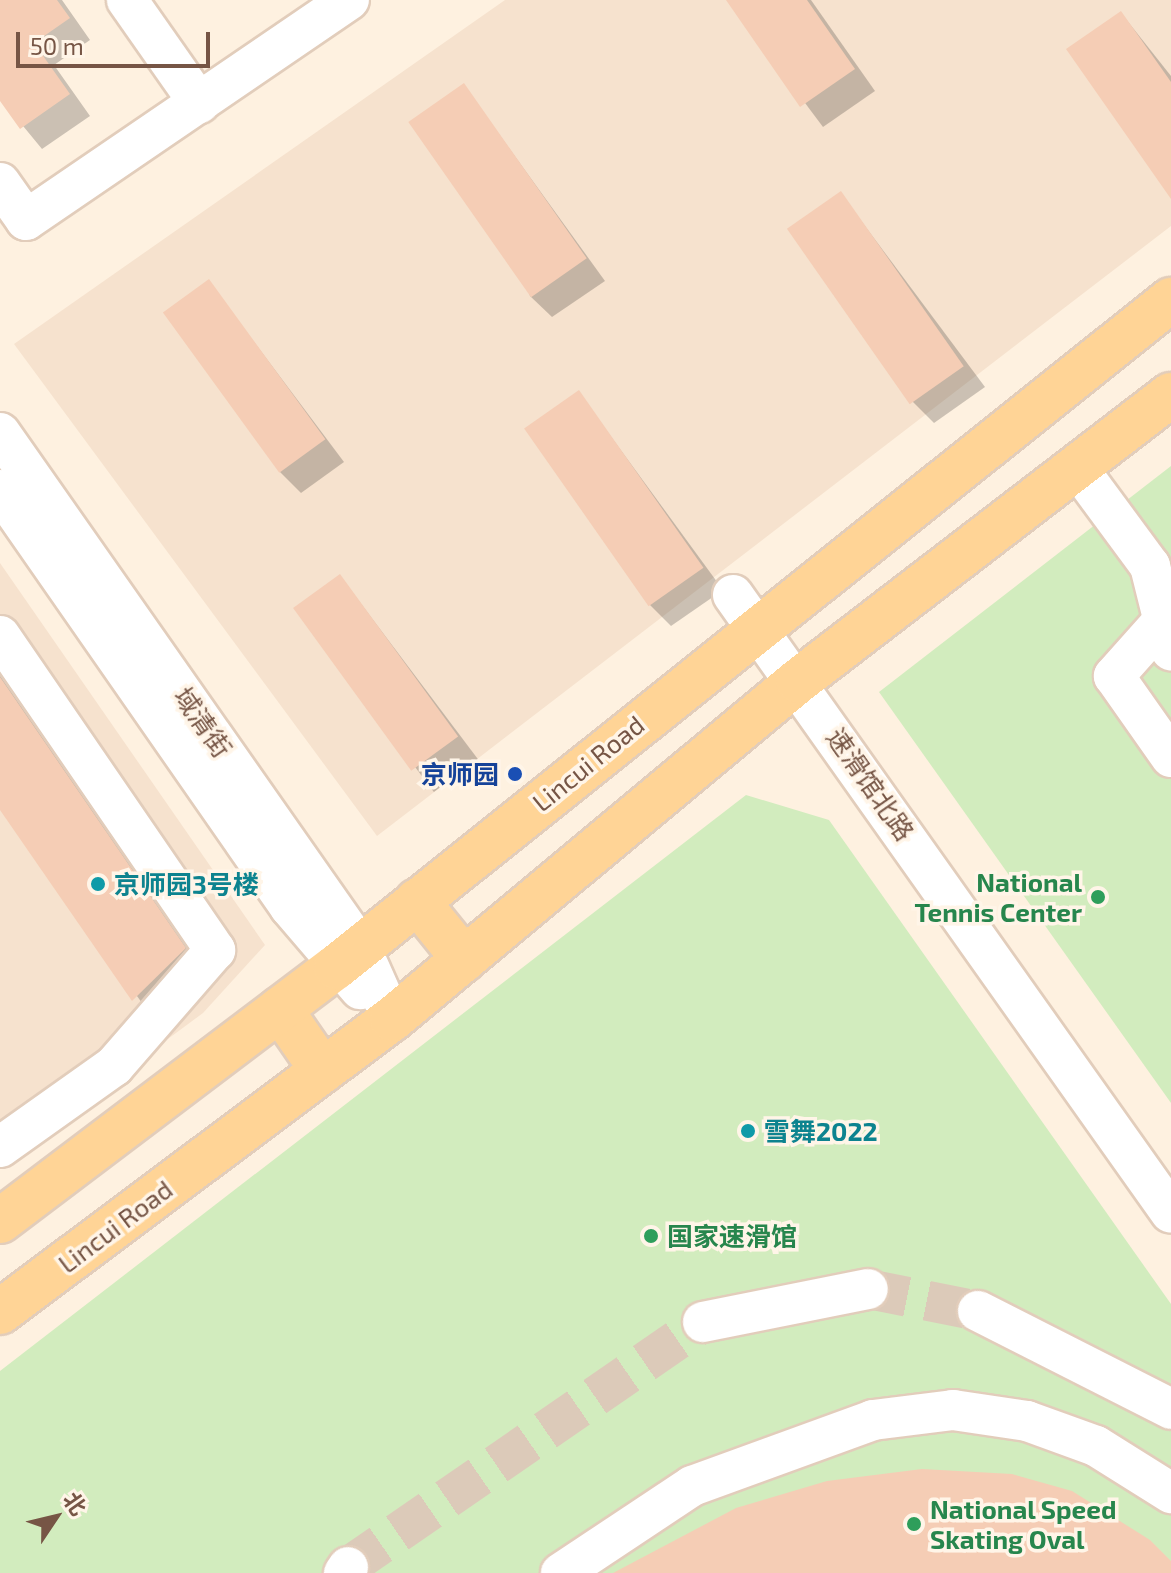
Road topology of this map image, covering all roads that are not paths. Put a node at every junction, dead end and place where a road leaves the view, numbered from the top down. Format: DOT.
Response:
graph roads {
  1 [pos="127,0"];
  2 [pos="349,0"];
  3 [pos="199,103"];
  4 [pos="0,183"];
  5 [pos="1171,300"];
  6 [pos="1171,395"];
  7 [pos="0,433"];
  8 [pos="1077,467"];
  9 [pos="0,490"];
  10 [pos="830,571"];
  11 [pos="746,611"];
  12 [pos="874,623"];
  13 [pos="1169,626"];
  14 [pos="0,636"];
  15 [pos="798,681"];
  16 [pos="677,692"];
  17 [pos="719,747"];
  18 [pos="1171,757"];
  19 [pos="417,901"];
  20 [pos="348,957"];
  21 [pos="464,959"];
  22 [pos="280,1009"];
  23 [pos="398,1026"];
  24 [pos="323,1071"];
  25 [pos="0,1147"];
  26 [pos="1171,1213"];
  27 [pos="0,1221"];
  28 [pos="868,1289"];
  29 [pos="978,1311"];
  30 [pos="0,1312"];
  31 [pos="703,1322"];
  32 [pos="1171,1409"];
  33 [pos="1171,1493"];
  34 [pos="561,1573"];
  1 -- 3 [label="street"];
  2 -- 3 [label="street"];
  3 -- 4 [label="street"];
  5 -- 10 [label="main road, Lincui Road"];
  6 -- 8 [label="main road, Lincui Road"];
  7 -- 20 [label="street, 域清街"];
  8 -- 12 [label="main road, Lincui Road"];
  8 -- 13 [label="street"];
  9 -- 20 [label="street, 域清街"];
  10 -- 11 [label="main road, Lincui Road"];
  10 -- 12 [label="main road"];
  11 -- 15 [label="street, 速滑馆北路"];
  11 -- 16 [label="main road, Lincui Road"];
  12 -- 15 [label="main road, Lincui Road"];
  13 -- 18 [label="street"];
  14 -- 25 [label="street"];
  15 -- 17 [label="main road, Lincui Road"];
  15 -- 26 [label="street, 速滑馆北路"];
  16 -- 17 [label="main road"];
  16 -- 19 [label="main road, Lincui Road"];
  17 -- 21 [label="main road, Lincui Road"];
  19 -- 20 [label="main road, Lincui Road"];
  19 -- 21 [label="main road"];
  20 -- 22 [label="main road, Lincui Road"];
  20 -- 23 [label="street, 域清街"];
  21 -- 23 [label="main road, Lincui Road"];
  22 -- 24 [label="main road"];
  22 -- 27 [label="main road, Lincui Road"];
  23 -- 24 [label="main road, Lincui Road"];
  24 -- 30 [label="main road, Lincui Road"];
  28 -- 31 [label="street"];
  29 -- 32 [label="street"];
  33 -- 34 [label="street"];
}
